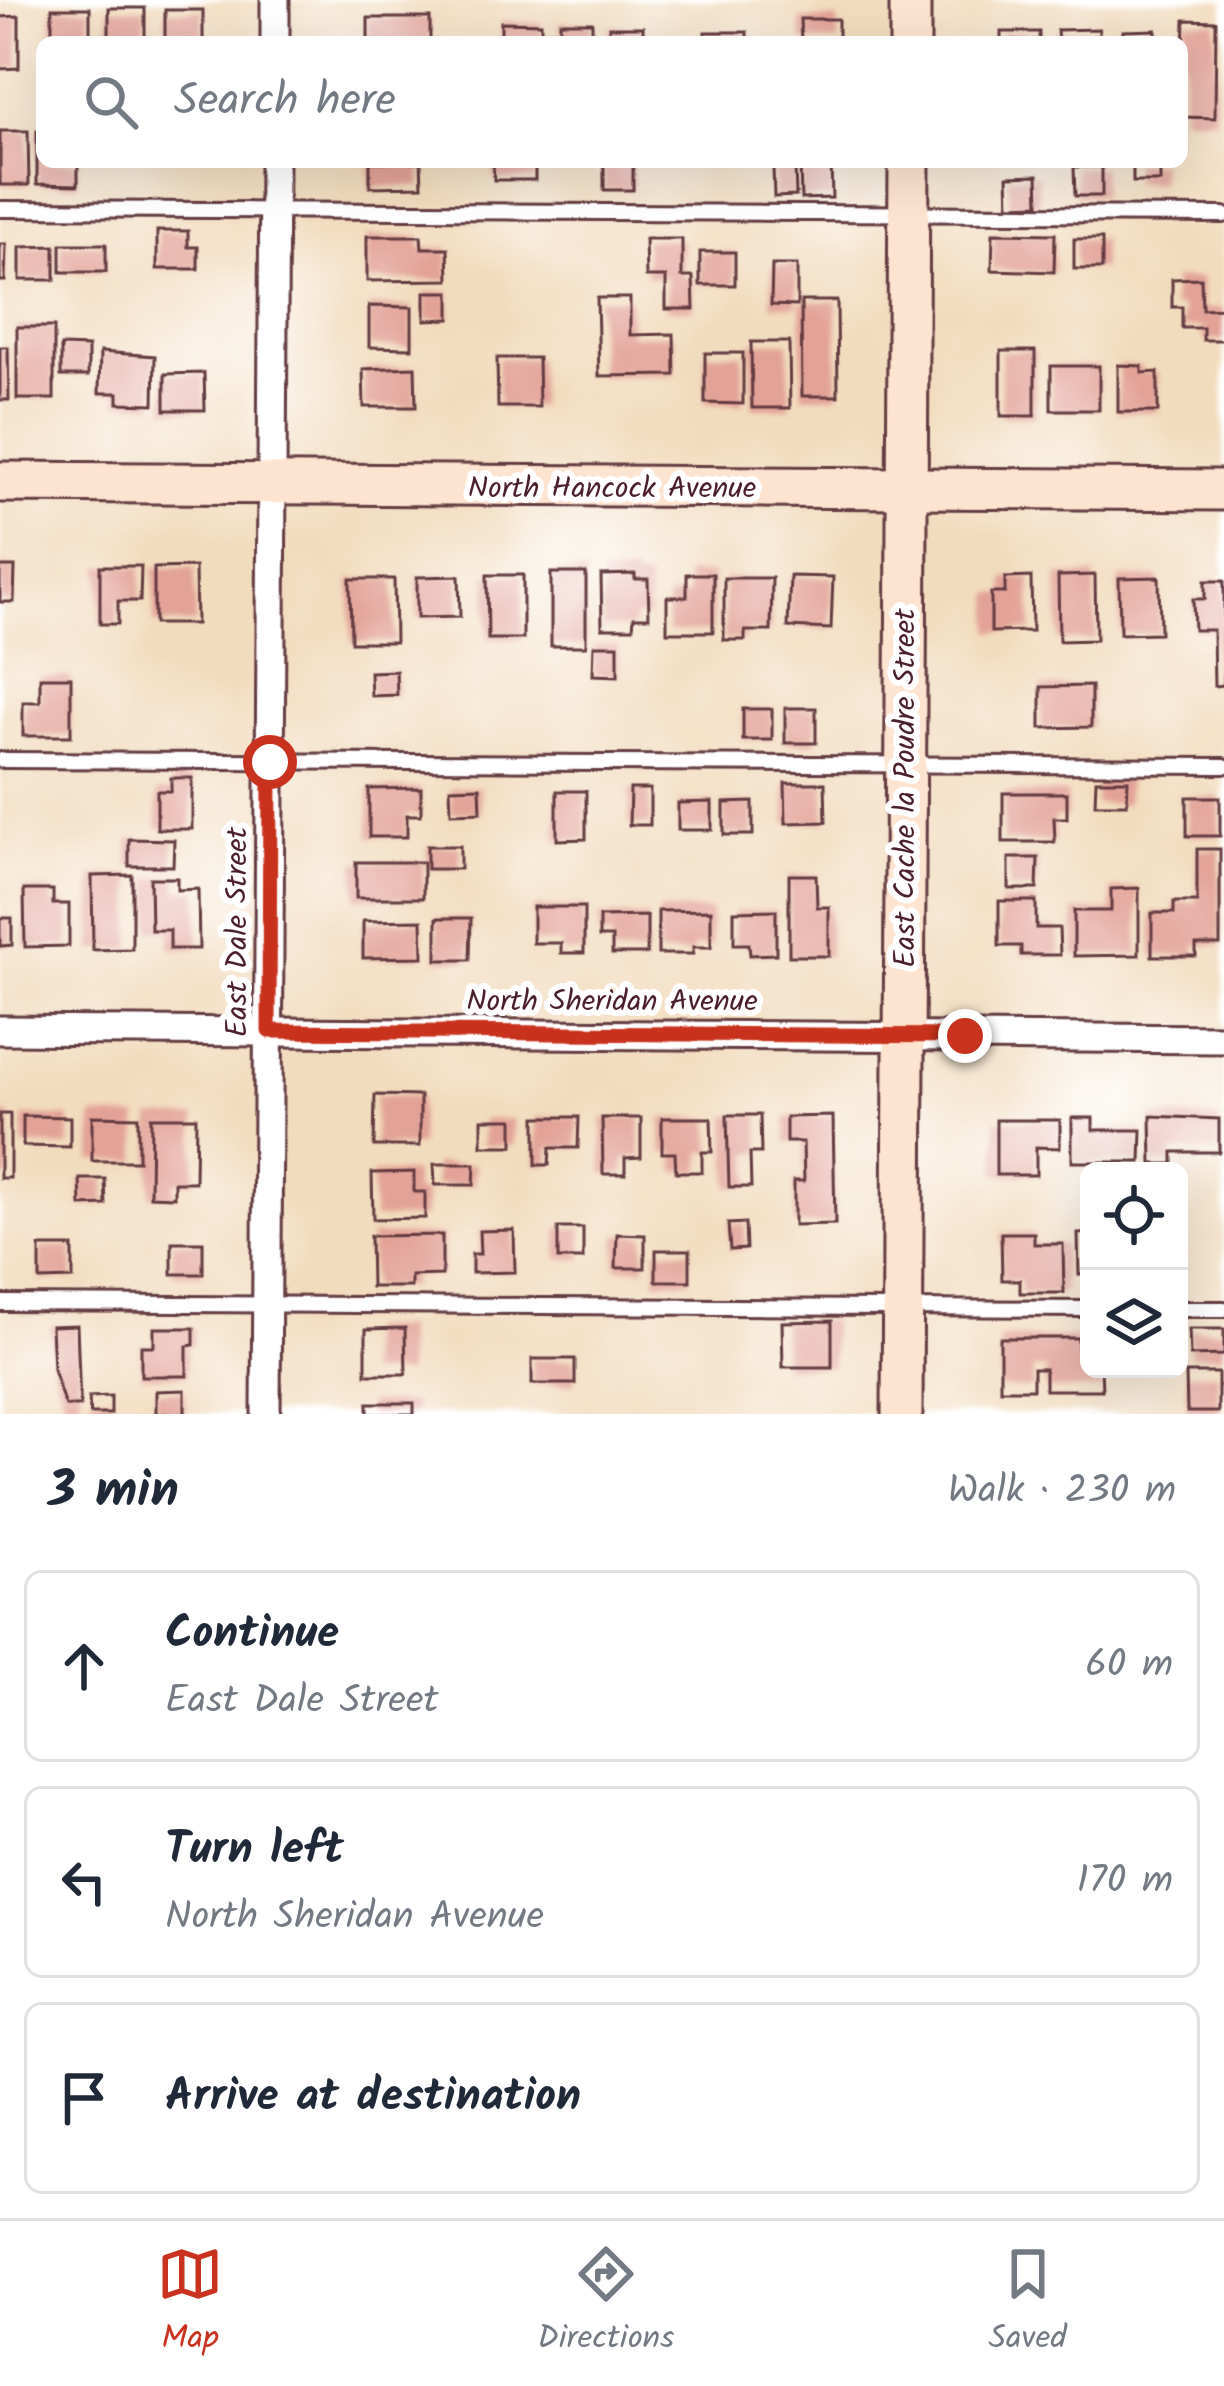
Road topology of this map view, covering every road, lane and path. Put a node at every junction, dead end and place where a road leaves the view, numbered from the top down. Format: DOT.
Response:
graph roads {
  1 [pos="275,0"];
  2 [pos="910,0"];
  3 [pos="275,36"];
  4 [pos="910,36"];
  5 [pos="274,168"];
  6 [pos="909,168"];
  7 [pos="274,208"];
  8 [pos="0,209"];
  9 [pos="909,214"];
  10 [pos="1224,215"];
  11 [pos="0,482"];
  12 [pos="272,484"];
  13 [pos="906,488"];
  14 [pos="1224,490"];
  15 [pos="0,760"];
  16 [pos="270,762"];
  17 [pos="904,766"];
  18 [pos="1224,766"];
  19 [pos="0,1030"];
  20 [pos="269,1031"];
  21 [pos="902,1035"];
  22 [pos="1224,1039"];
  23 [pos="0,1303"];
  24 [pos="267,1305"];
  25 [pos="902,1309"];
  26 [pos="1080,1309"];
  27 [pos="1188,1309"];
  28 [pos="1224,1309"];
  29 [pos="266,1414"];
  30 [pos="902,1414"];
  1 -- 3 [label="street"];
  2 -- 4 [label="street"];
  5 -- 7 [label="street, East Dale Street"];
  6 -- 9 [label="street, East Cache la Poudre Street"];
  7 -- 8 [label="lane"];
  7 -- 9 [label="lane"];
  7 -- 12 [label="street, East Dale Street"];
  9 -- 10 [label="lane"];
  9 -- 13 [label="street, East Cache la Poudre Street"];
  11 -- 12 [label="street, North Hancock Avenue"];
  12 -- 13 [label="street, North Hancock Avenue"];
  12 -- 16 [label="street, East Dale Street"];
  13 -- 14 [label="street, North Hancock Avenue"];
  13 -- 17 [label="street, East Cache la Poudre Street"];
  15 -- 16 [label="lane"];
  16 -- 17 [label="lane"];
  16 -- 20 [label="street, East Dale Street"];
  17 -- 18 [label="lane"];
  17 -- 21 [label="street, East Cache la Poudre Street"];
  19 -- 20 [label="street, North Sheridan Avenue"];
  20 -- 21 [label="street, North Sheridan Avenue"];
  20 -- 24 [label="street, East Dale Street"];
  21 -- 22 [label="street, North Sheridan Avenue"];
  21 -- 25 [label="street, East Cache la Poudre Street"];
  23 -- 24 [label="lane"];
  24 -- 25 [label="lane"];
  24 -- 29 [label="street, East Dale Street"];
  25 -- 26 [label="lane"];
  25 -- 30 [label="street, East Cache la Poudre Street"];
  27 -- 28 [label="lane"];
}
